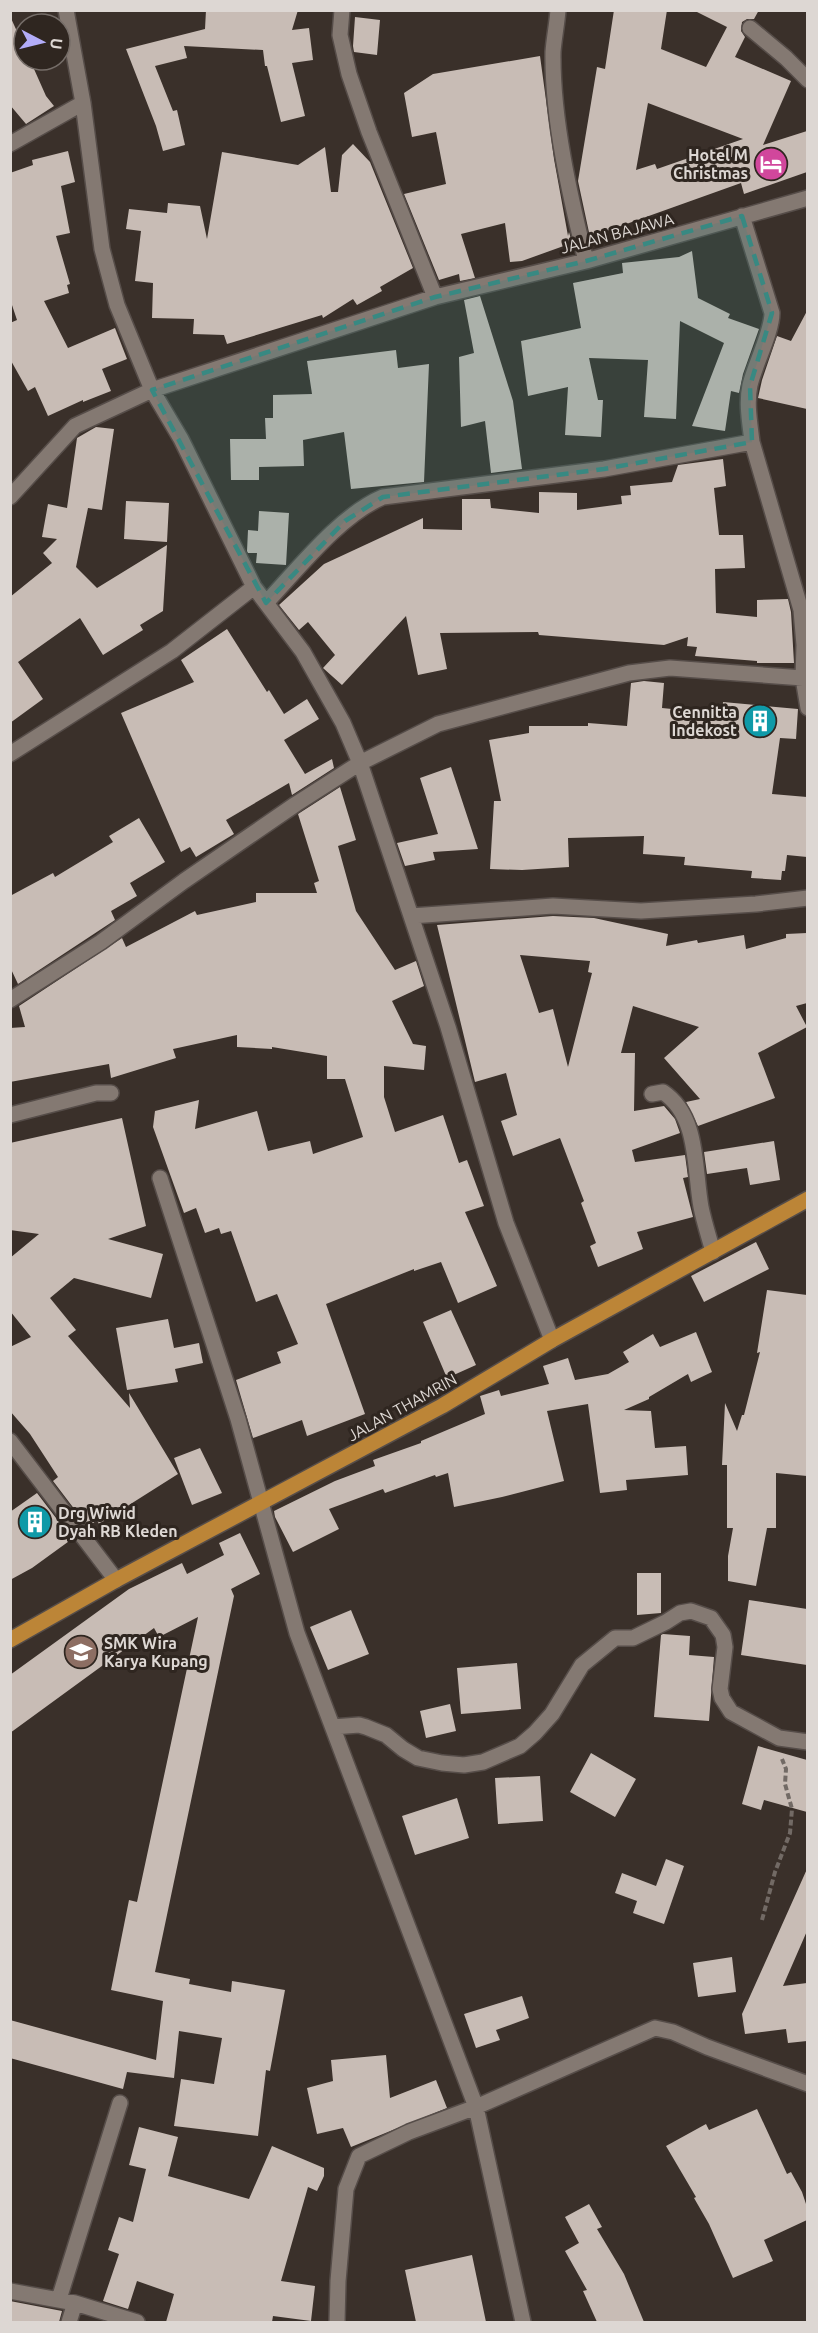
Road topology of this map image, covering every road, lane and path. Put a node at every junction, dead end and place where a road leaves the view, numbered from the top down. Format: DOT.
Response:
graph roads {
  1 [pos="66,10"];
  2 [pos="342,10"];
  3 [pos="558,10"];
  4 [pos="750,28"];
  5 [pos="807,81"];
  6 [pos="83,103"];
  7 [pos="10,144"];
  8 [pos="807,198"];
  9 [pos="742,216"];
  10 [pos="586,261"];
  11 [pos="435,297"];
  12 [pos="152,390"];
  13 [pos="752,442"];
  14 [pos="10,497"];
  15 [pos="254,587"];
  16 [pos="266,603"];
  17 [pos="803,678"];
  18 [pos="807,708"];
  19 [pos="10,754"];
  20 [pos="360,764"];
  21 [pos="807,898"];
  22 [pos="411,916"];
  23 [pos="10,1000"];
  24 [pos="111,1093"];
  25 [pos="652,1094"];
  26 [pos="10,1115"];
  27 [pos="160,1178"];
  28 [pos="807,1199"];
  29 [pos="713,1252"];
  30 [pos="552,1340"];
  31 [pos="10,1441"];
  32 [pos="261,1504"];
  33 [pos="116,1580"];
  34 [pos="10,1640"];
  35 [pos="333,1727"];
  36 [pos="778,1738"];
  37 [pos="807,1742"];
  38 [pos="762,1920"];
  39 [pos="807,2084"];
  40 [pos="120,2103"];
  41 [pos="476,2107"];
  42 [pos="10,2292"];
  43 [pos="59,2299"];
  44 [pos="75,2303"];
  45 [pos="69,2322"];
  46 [pos="137,2322"];
  47 [pos="337,2322"];
  48 [pos="523,2322"];
  1 -- 6 [label="street"];
  2 -- 11 [label="street"];
  3 -- 10 [label="street"];
  4 -- 5 [label="street"];
  6 -- 7 [label="street"];
  6 -- 12 [label="street"];
  8 -- 9 [label="street, JALAN BAJAWA"];
  9 -- 10 [label="street, JALAN BAJAWA"];
  9 -- 13 [label="street"];
  10 -- 11 [label="street, JALAN BAJAWA"];
  11 -- 12 [label="street, JALAN BAJAWA"];
  12 -- 14 [label="street, JALAN BAJAWA"];
  12 -- 15 [label="street"];
  13 -- 16 [label="street"];
  13 -- 17 [label="street"];
  15 -- 16 [label="street"];
  15 -- 19 [label="street"];
  16 -- 20 [label="street"];
  17 -- 18 [label="street"];
  17 -- 20 [label="street"];
  20 -- 22 [label="street"];
  20 -- 23 [label="street"];
  21 -- 22 [label="street"];
  22 -- 30 [label="street"];
  24 -- 26 [label="street"];
  25 -- 29 [label="street"];
  27 -- 32 [label="street"];
  28 -- 29 [label="main road, JALAN THAMRIN"];
  29 -- 30 [label="main road, JALAN THAMRIN"];
  30 -- 32 [label="main road, JALAN THAMRIN"];
  31 -- 33 [label="street"];
  32 -- 33 [label="main road, JALAN THAMRIN"];
  32 -- 35 [label="street"];
  33 -- 34 [label="main road, JALAN THAMRIN"];
  35 -- 36 [label="street"];
  35 -- 41 [label="street"];
  36 -- 37 [label="street"];
  36 -- 38 [label="path"];
  39 -- 41 [label="street"];
  40 -- 43 [label="street"];
  41 -- 47 [label="street"];
  41 -- 48 [label="street"];
  42 -- 43 [label="street"];
  43 -- 44 [label="street"];
  44 -- 45 [label="street"];
  44 -- 46 [label="street"];
}
